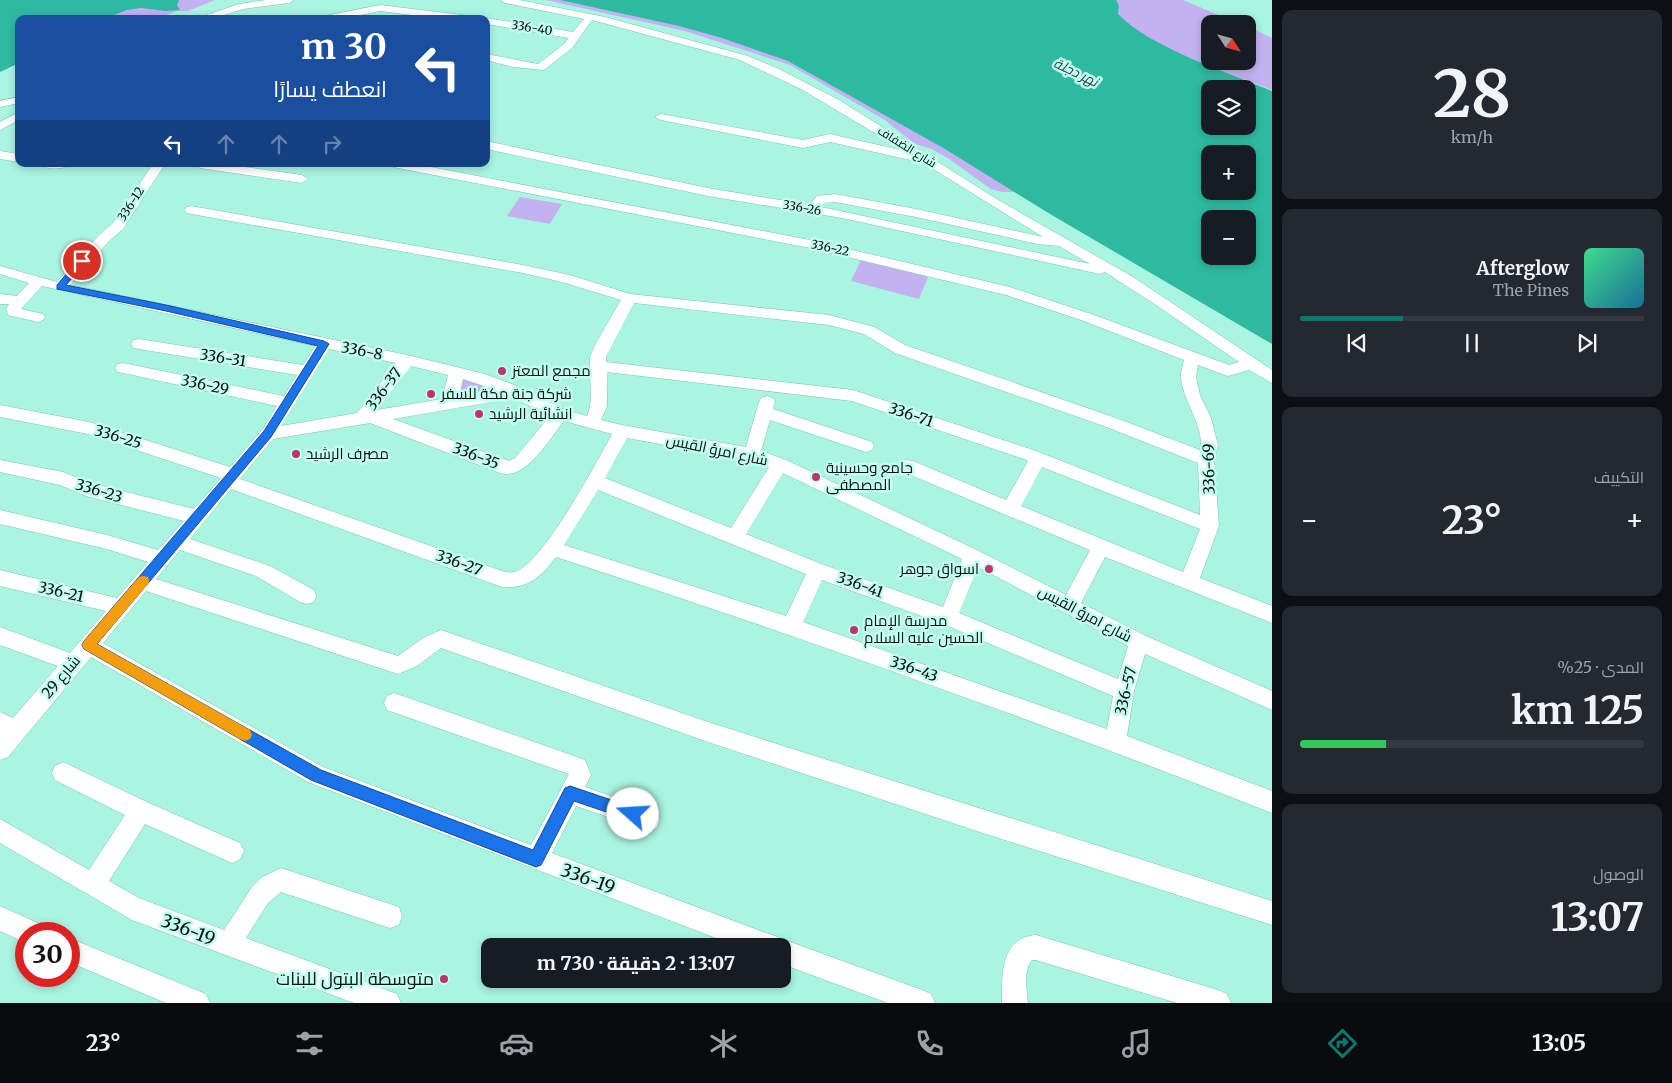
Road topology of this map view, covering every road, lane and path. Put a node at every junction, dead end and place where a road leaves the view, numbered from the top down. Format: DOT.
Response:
graph roads {
  1 [pos="289,0"];
  2 [pos="505,0"];
  3 [pos="213,15"];
  4 [pos="345,15"];
  5 [pos="437,15"];
  6 [pos="590,17"];
  7 [pos="490,22"];
  8 [pos="577,36"];
  9 [pos="490,58"];
  10 [pos="15,101"];
  11 [pos="0,104"];
  12 [pos="661,117"];
  13 [pos="490,146"];
  14 [pos="0,155"];
  15 [pos="15,157"];
  16 [pos="930,161"];
  17 [pos="157,167"];
  18 [pos="220,167"];
  19 [pos="412,167"];
  20 [pos="302,179"];
  21 [pos="813,209"];
  22 [pos="191,210"];
  23 [pos="1061,241"];
  24 [pos="0,270"];
  25 [pos="1117,274"];
  26 [pos="39,281"];
  27 [pos="60,287"];
  28 [pos="629,298"];
  29 [pos="0,299"];
  30 [pos="20,301"];
  31 [pos="38,318"];
  32 [pos="139,344"];
  33 [pos="324,344"];
  34 [pos="1192,357"];
  35 [pos="407,360"];
  36 [pos="1251,364"];
  37 [pos="598,366"];
  38 [pos="123,368"];
  39 [pos="307,371"];
  40 [pos="457,372"];
  41 [pos="1272,378"];
  42 [pos="773,388"];
  43 [pos="516,392"];
  44 [pos="288,402"];
  45 [pos="449,404"];
  46 [pos="0,411"];
  47 [pos="764,412"];
  48 [pos="560,414"];
  49 [pos="367,417"];
  50 [pos="592,422"];
  51 [pos="622,431"];
  52 [pos="268,434"];
  53 [pos="866,446"];
  54 [pos="752,454"];
  55 [pos="1038,458"];
  56 [pos="1206,459"];
  57 [pos="780,464"];
  58 [pos="0,466"];
  59 [pos="907,466"];
  60 [pos="231,478"];
  61 [pos="594,481"];
  62 [pos="1011,508"];
  63 [pos="1,517"];
  64 [pos="197,517"];
  65 [pos="1210,526"];
  66 [pos="735,536"];
  67 [pos="178,542"];
  68 [pos="1101,547"];
  69 [pos="552,548"];
  70 [pos="974,556"];
  71 [pos="162,559"];
  72 [pos="817,570"];
  73 [pos="0,578"];
  74 [pos="1189,581"];
  75 [pos="142,582"];
  76 [pos="307,596"];
  77 [pos="121,606"];
  78 [pos="1070,606"];
  79 [pos="1272,615"];
  80 [pos="948,617"];
  81 [pos="791,627"];
  82 [pos="0,636"];
  83 [pos="1139,642"];
  84 [pos="88,645"];
  85 [pos="73,663"];
  86 [pos="1124,691"];
  87 [pos="1272,701"];
  88 [pos="394,703"];
  89 [pos="8,727"];
  90 [pos="1116,741"];
  91 [pos="0,750"];
  92 [pos="64,773"];
  93 [pos="570,793"];
  94 [pos="1272,802"];
  95 [pos="141,812"];
  96 [pos="649,820"];
  97 [pos="0,830"];
  98 [pos="232,851"];
  99 [pos="536,859"];
  100 [pos="92,885"];
  101 [pos="1272,913"];
  102 [pos="390,916"];
  103 [pos="0,918"];
  104 [pos="15,925"];
  105 [pos="748,938"];
  106 [pos="228,945"];
  107 [pos="791,954"];
  108 [pos="80,955"];
  109 [pos="197,1003"];
  110 [pos="388,1003"];
  111 [pos="922,1003"];
  112 [pos="1015,1003"];
  113 [pos="1218,1003"];
  1 -- 3 [label="street"];
  2 -- 6 [label="street, شارع الضفاف"];
  4 -- 5 [label="street"];
  6 -- 8 [label="street"];
  6 -- 16 [label="street, شارع الضفاف"];
  7 -- 8 [label="street, 336-40"];
  8 -- 9 [label="street"];
  10 -- 11 [label="street"];
  12 -- 16 [label="street"];
  13 -- 21 [label="street, 336-26"];
  14 -- 15 [label="street"];
  16 -- 23 [label="street, شارع الضفاف"];
  17 -- 27 [label="street, 336-12"];
  18 -- 20 [label="street"];
  19 -- 34 [label="street, 336-22"];
  21 -- 23 [label="street"];
  21 -- 25 [label="street, 336-26"];
  22 -- 28 [label="street"];
  23 -- 25 [label="street, شارع الضفاف"];
  24 -- 26 [label="street, 336-8"];
  25 -- 36 [label="street, شارع الضفاف"];
  26 -- 27 [label="street, 336-8"];
  26 -- 30 [label="street"];
  27 -- 33 [label="street, 336-8"];
  28 -- 37 [label="street"];
  28 -- 56 [label="street"];
  29 -- 30 [label="street"];
  30 -- 31 [label="street"];
  32 -- 39 [label="street, 336-31"];
  33 -- 35 [label="street, 336-8"];
  33 -- 39 [label="street, شارع 29"];
  34 -- 36 [label="street, 336-22"];
  34 -- 56 [label="street, 336-69"];
  35 -- 40 [label="street, 336-8"];
  35 -- 49 [label="street, 336-37"];
  36 -- 41 [label="street, شارع الضفاف"];
  37 -- 42 [label="street, 336-71"];
  37 -- 50 [label="street"];
  38 -- 44 [label="street, 336-29"];
  39 -- 44 [label="street, شارع 29"];
  40 -- 43 [label="street, 336-8"];
  40 -- 45 [label="street"];
  42 -- 47 [label="street"];
  42 -- 55 [label="street, 336-71"];
  43 -- 45 [label="street"];
  43 -- 48 [label="street, شارع امرؤ القيس"];
  44 -- 52 [label="street, شارع 29"];
  45 -- 49 [label="street"];
  46 -- 60 [label="street, 336-25"];
  47 -- 53 [label="street"];
  47 -- 54 [label="street"];
  48 -- 49 [label="street, 336-35"];
  48 -- 50 [label="street, شارع امرؤ القيس"];
  49 -- 52 [label="street"];
  50 -- 51 [label="street, شارع امرؤ القيس"];
  51 -- 54 [label="street, شارع امرؤ القيس"];
  51 -- 61 [label="street, 336-27"];
  52 -- 60 [label="street, شارع 29"];
  54 -- 57 [label="street, شارع امرؤ القيس"];
  55 -- 62 [label="street"];
  55 -- 65 [label="street, 336-71"];
  56 -- 65 [label="street, 336-69"];
  57 -- 66 [label="street"];
  57 -- 70 [label="street, شارع امرؤ القيس"];
  58 -- 64 [label="street, 336-23"];
  59 -- 62 [label="street"];
  60 -- 64 [label="street, شارع 29"];
  60 -- 69 [label="street, 336-27"];
  61 -- 66 [label="street, 336-41"];
  61 -- 69 [label="street, 336-27"];
  62 -- 68 [label="street"];
  63 -- 71 [label="street"];
  64 -- 67 [label="street, شارع 29"];
  65 -- 74 [label="street, 336-69"];
  66 -- 72 [label="street, 336-41"];
  67 -- 71 [label="street, شارع 29"];
  67 -- 76 [label="street"];
  68 -- 74 [label="street"];
  68 -- 78 [label="street"];
  69 -- 81 [label="street, 336-43"];
  70 -- 78 [label="street, شارع امرؤ القيس"];
  70 -- 80 [label="street"];
  71 -- 75 [label="street, شارع 29"];
  72 -- 80 [label="street, 336-41"];
  72 -- 81 [label="street"];
  73 -- 77 [label="street, 336-21"];
  74 -- 79 [label="street"];
  75 -- 77 [label="street, شارع 29"];
  75 -- 101 [label="street"];
  77 -- 84 [label="street, شارع 29"];
  78 -- 83 [label="street, شارع امرؤ القيس"];
  80 -- 86 [label="street, 336-41"];
  81 -- 90 [label="street, 336-43"];
  82 -- 85 [label="street"];
  83 -- 86 [label="street, 336-57"];
  83 -- 87 [label="street, شارع امرؤ القيس"];
  84 -- 85 [label="street, شارع 29"];
  84 -- 99 [label="street, 336-19"];
  85 -- 89 [label="street, شارع 29"];
  86 -- 90 [label="street, 336-57"];
  88 -- 93 [label="street"];
  89 -- 91 [label="street, شارع 29"];
  90 -- 94 [label="street, 336-43"];
  92 -- 95 [label="street"];
  93 -- 96 [label="street"];
  93 -- 99 [label="street"];
  95 -- 98 [label="street"];
  95 -- 100 [label="street"];
  97 -- 100 [label="street, 336-19"];
  99 -- 105 [label="street, 336-19"];
  100 -- 106 [label="street, 336-19"];
  102 -- 106 [label="street"];
  103 -- 104 [label="street"];
  106 -- 110 [label="street, 336-19"];
  107 -- 111 [label="street"];
  108 -- 109 [label="street"];
  112 -- 113 [label="street"];
}
